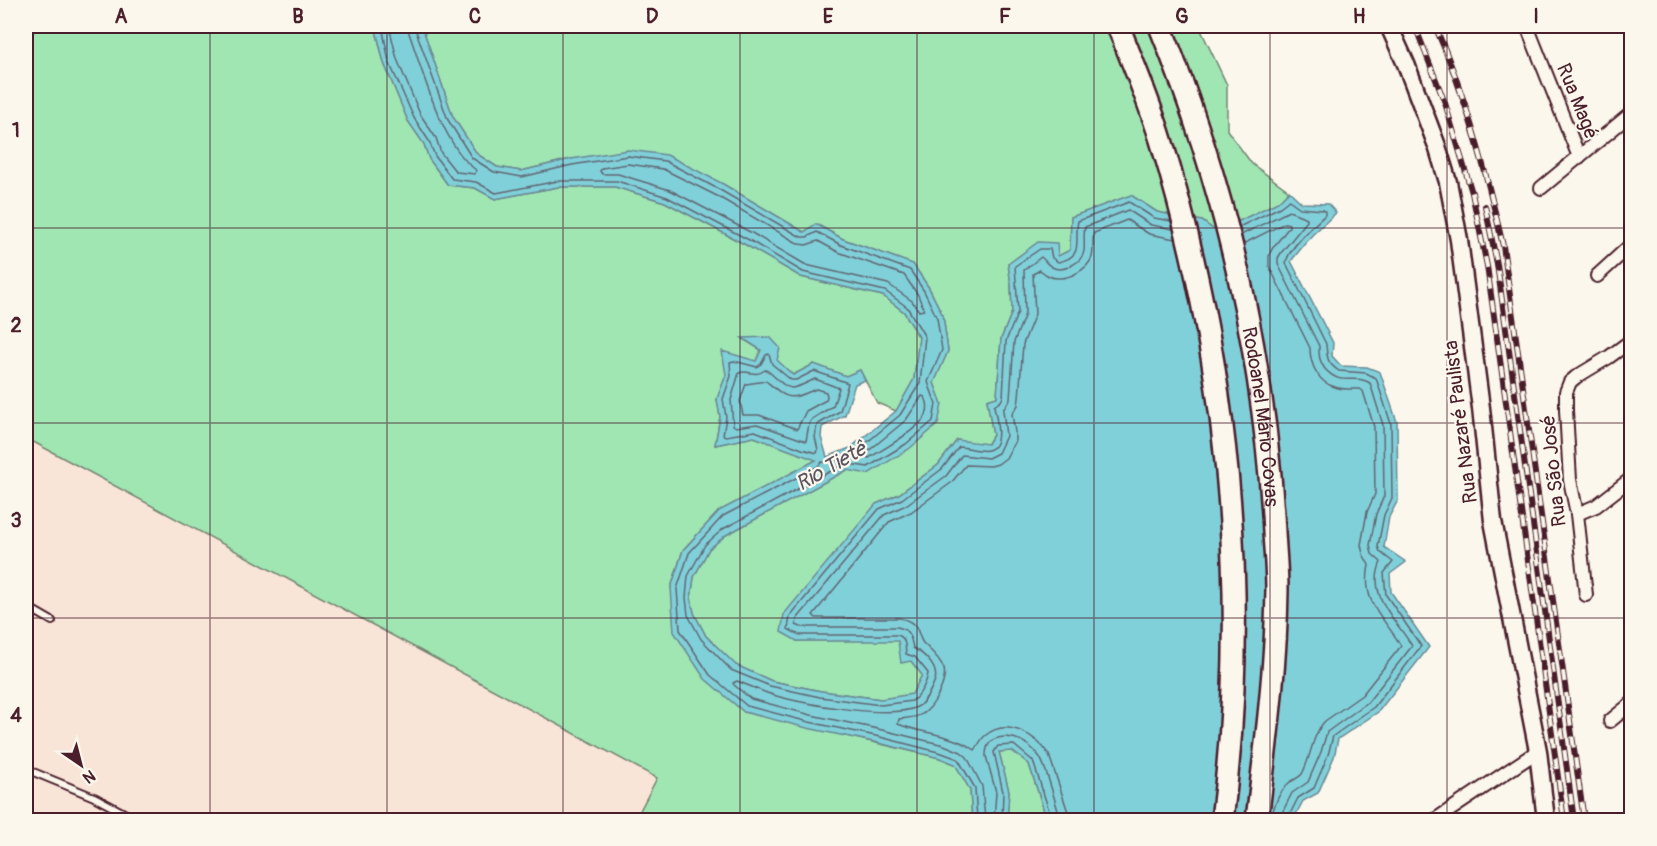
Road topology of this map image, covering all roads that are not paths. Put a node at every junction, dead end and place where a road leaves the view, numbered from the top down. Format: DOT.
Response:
graph roads {
  1 [pos="1118,26"];
  2 [pos="1160,26"];
  3 [pos="1389,26"];
  4 [pos="1527,26"];
  5 [pos="1632,114"];
  6 [pos="1579,158"];
  7 [pos="1541,188"];
  8 [pos="1632,244"];
  9 [pos="1597,276"];
  10 [pos="1632,340"];
  11 [pos="1632,478"];
  12 [pos="1577,514"];
  13 [pos="1586,595"];
  14 [pos="26,606"];
  15 [pos="52,621"];
  16 [pos="1632,703"];
  17 [pos="1610,721"];
  18 [pos="1538,751"];
  19 [pos="26,769"];
  20 [pos="136,820"];
  21 [pos="1222,820"];
  22 [pos="1257,820"];
  23 [pos="1435,820"];
  24 [pos="1546,820"];
  1 -- 21 [label="highway, Rodoanel Mário Covas"];
  2 -- 22 [label="highway, Rodoanel Mário Covas"];
  3 -- 18 [label="main road, Rua Nazaré Paulista"];
  4 -- 6 [label="street, Rua Magé"];
  5 -- 6 [label="street"];
  6 -- 7 [label="street"];
  8 -- 9 [label="street"];
  10 -- 12 [label="street, Rua São José"];
  11 -- 12 [label="street"];
  12 -- 13 [label="street, Rua São José"];
  14 -- 15 [label="lane"];
  16 -- 17 [label="street"];
  18 -- 23 [label="street"];
  18 -- 24 [label="main road, Rua Nazaré Paulista"];
  19 -- 20 [label="lane"];
}
